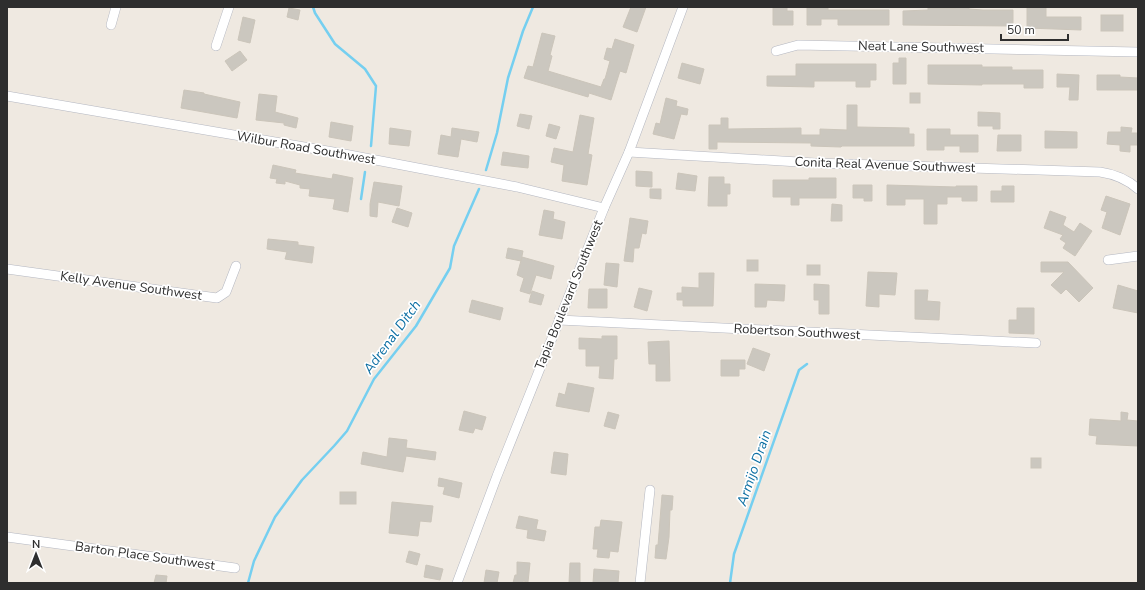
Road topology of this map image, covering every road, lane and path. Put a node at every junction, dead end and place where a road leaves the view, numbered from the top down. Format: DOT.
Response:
graph roads {
  1 [pos="116,7"];
  2 [pos="229,7"];
  3 [pos="682,7"];
  4 [pos="111,25"];
  5 [pos="216,46"];
  6 [pos="776,51"];
  7 [pos="1138,52"];
  8 [pos="7,96"];
  9 [pos="629,152"];
  10 [pos="1136,183"];
  11 [pos="604,208"];
  12 [pos="1138,256"];
  13 [pos="1108,260"];
  14 [pos="236,266"];
  15 [pos="7,269"];
  16 [pos="559,320"];
  17 [pos="1036,343"];
  18 [pos="650,490"];
  19 [pos="7,537"];
  20 [pos="235,568"];
  21 [pos="456,583"];
  22 [pos="640,583"];
  1 -- 4 [label="street"];
  2 -- 5 [label="street"];
  3 -- 9 [label="street, Tapia Boulevard Southwest"];
  6 -- 7 [label="street, Neat Lane Southwest"];
  8 -- 11 [label="street, Wilbur Road Southwest"];
  9 -- 10 [label="street, Conita Real Avenue Southwest"];
  9 -- 11 [label="street, Tapia Boulevard Southwest"];
  11 -- 16 [label="street, Tapia Boulevard Southwest"];
  12 -- 13 [label="street"];
  14 -- 15 [label="street, Kelly Avenue Southwest"];
  16 -- 17 [label="street, Robertson Southwest"];
  16 -- 21 [label="street, Tapia Boulevard Southwest"];
  18 -- 22 [label="street"];
  19 -- 20 [label="street, Barton Place Southwest"];
}
